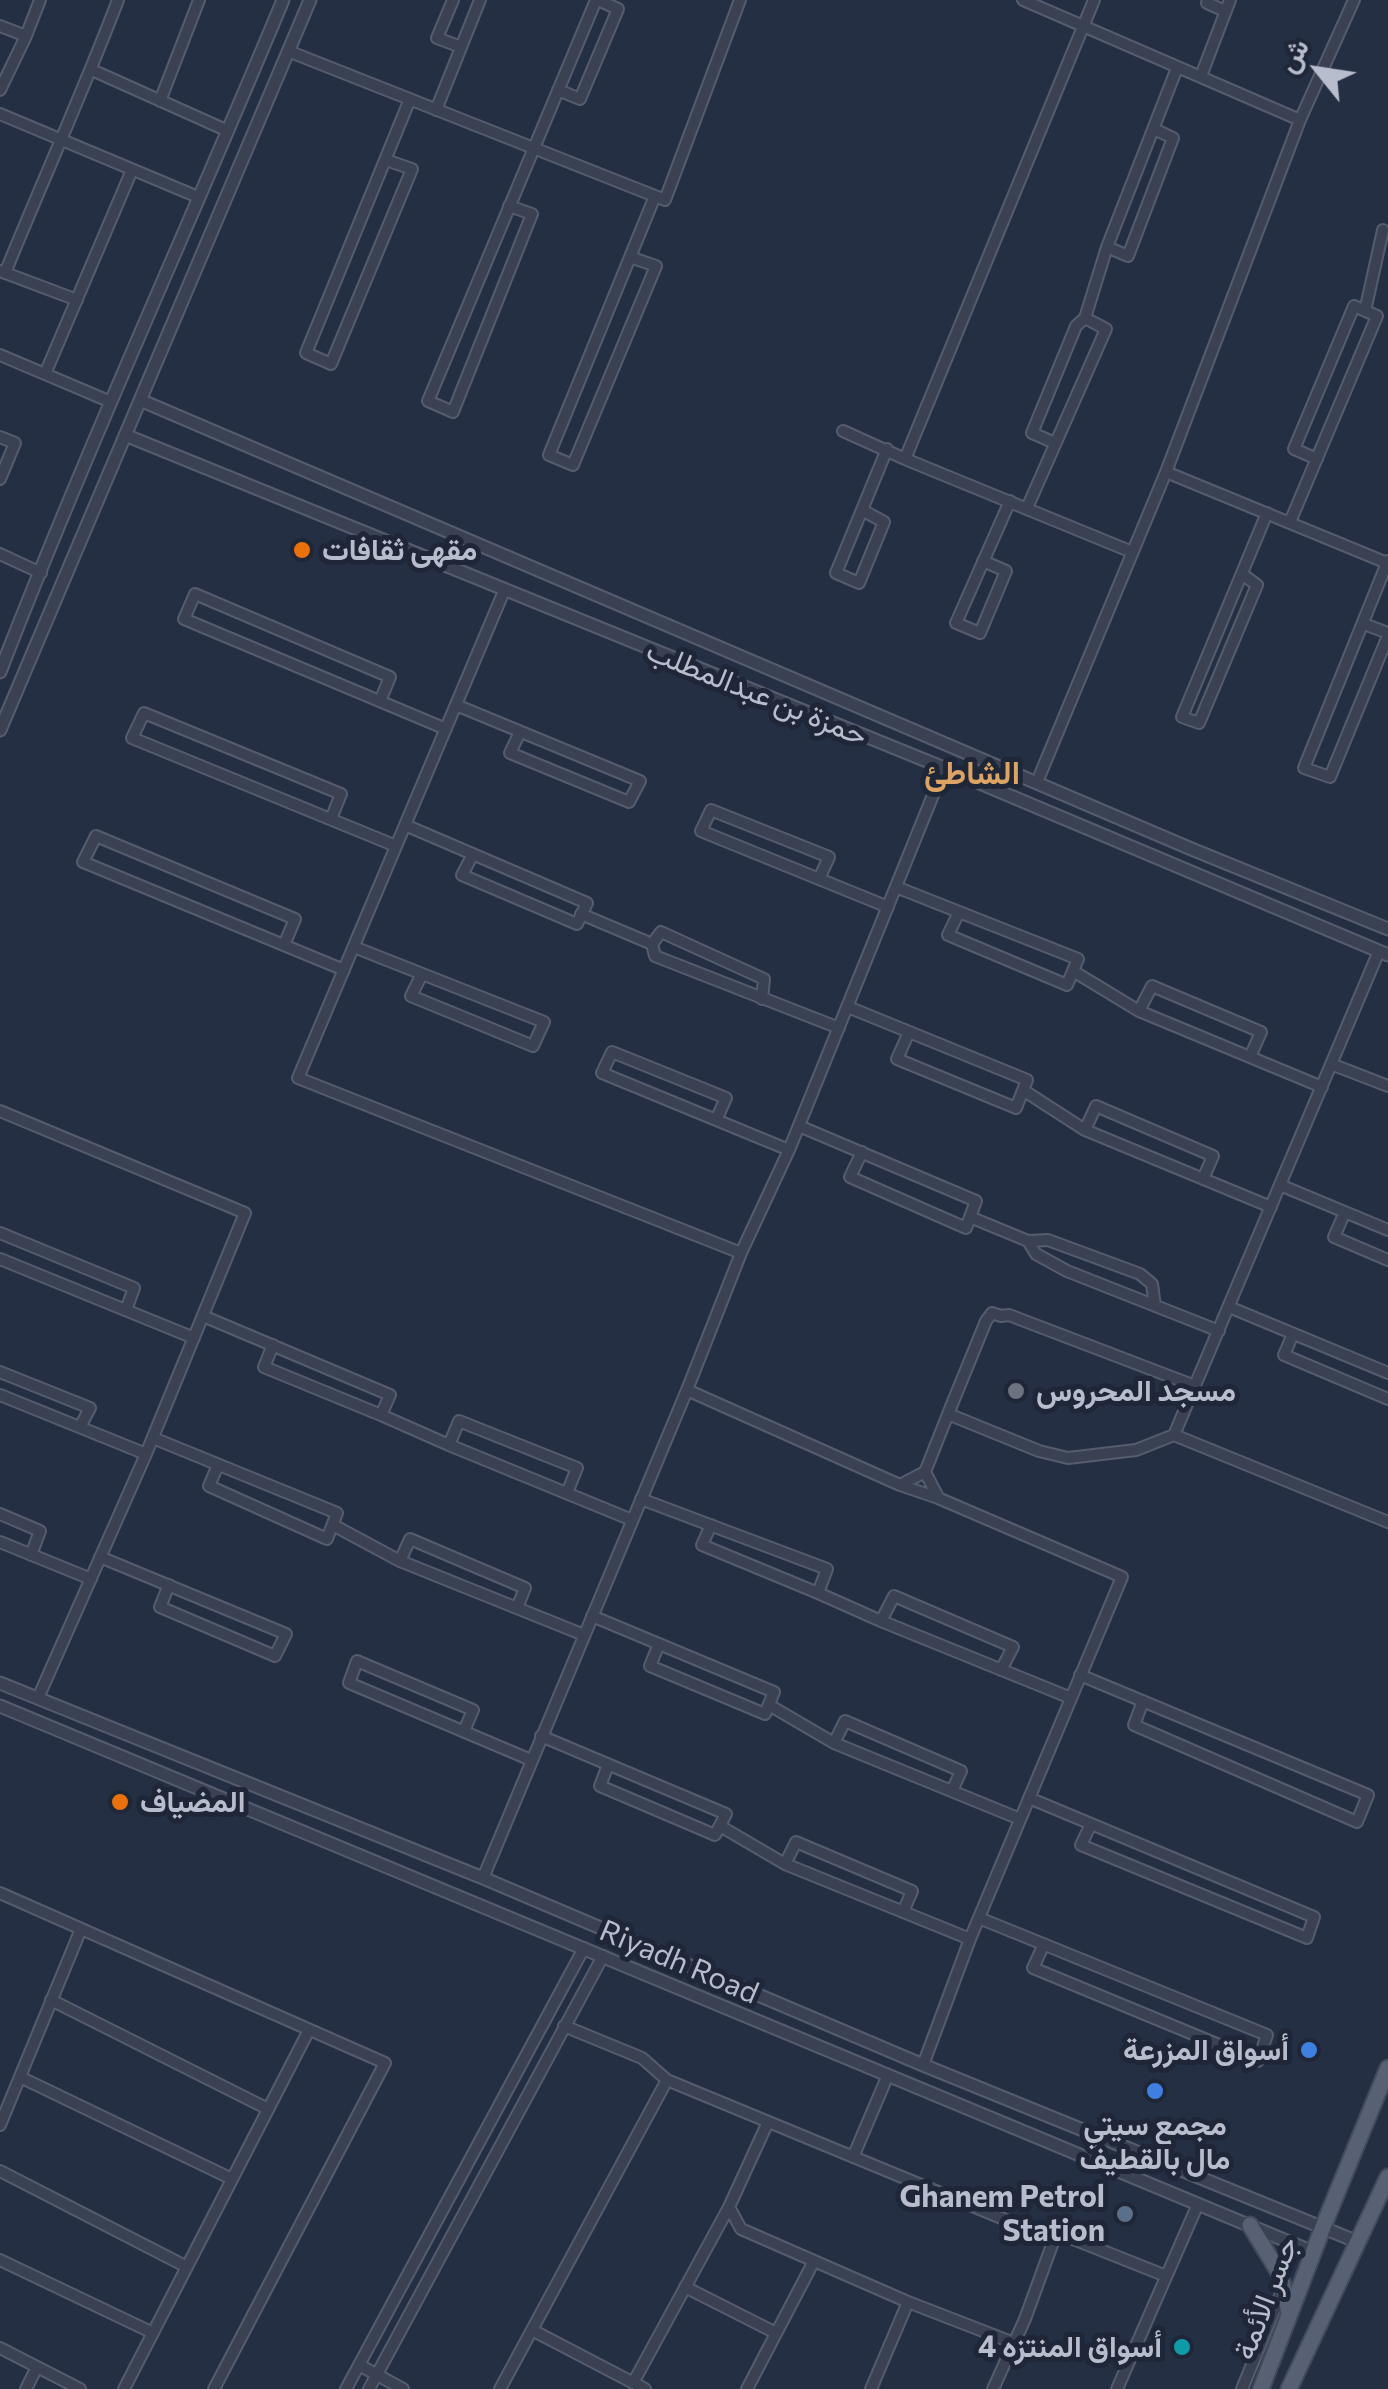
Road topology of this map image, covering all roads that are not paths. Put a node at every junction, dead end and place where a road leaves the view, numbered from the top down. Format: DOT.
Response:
graph roads {
  1 [pos="40,0"];
  2 [pos="118,0"];
  3 [pos="199,0"];
  4 [pos="282,0"];
  5 [pos="310,0"];
  6 [pos="453,0"];
  7 [pos="480,0"];
  8 [pos="597,0"];
  9 [pos="740,0"];
  10 [pos="1022,0"];
  11 [pos="1094,0"];
  12 [pos="1208,0"];
  13 [pos="1354,0"];
  14 [pos="1227,6"];
  15 [pos="1083,24"];
  16 [pos="0,26"];
  17 [pos="26,36"];
  18 [pos="461,47"];
  19 [pos="288,51"];
  20 [pos="1177,68"];
  21 [pos="92,70"];
  22 [pos="1201,76"];
  23 [pos="0,90"];
  24 [pos="558,90"];
  25 [pos="410,99"];
  26 [pos="160,101"];
  27 [pos="436,110"];
  28 [pos="0,114"];
  29 [pos="1300,120"];
  30 [pos="1154,129"];
  31 [pos="228,131"];
  32 [pos="60,140"];
  33 [pos="533,148"];
  34 [pos="386,160"];
  35 [pos="132,170"];
  36 [pos="198,196"];
  37 [pos="655,196"];
  38 [pos="509,206"];
  39 [pos="1386,226"];
  40 [pos="1107,248"];
  41 [pos="630,257"];
  42 [pos="2,272"];
  43 [pos="77,300"];
  44 [pos="1365,311"];
  45 [pos="1084,318"];
  46 [pos="0,355"];
  47 [pos="45,374"];
  48 [pos="140,400"];
  49 [pos="111,402"];
  50 [pos="843,431"];
  51 [pos="125,435"];
  52 [pos="0,437"];
  53 [pos="1055,443"];
  54 [pos="886,449"];
  55 [pos="1317,458"];
  56 [pos="905,459"];
  57 [pos="1166,472"];
  58 [pos="0,478"];
  59 [pos="1010,501"];
  60 [pos="1026,508"];
  61 [pos="862,510"];
  62 [pos="1267,513"];
  63 [pos="1290,522"];
  64 [pos="1132,552"];
  65 [pos="0,554"];
  66 [pos="984,561"];
  67 [pos="1388,562"];
  68 [pos="41,572"];
  69 [pos="1242,574"];
  70 [pos="504,591"];
  71 [pos="1364,624"];
  72 [pos="1388,635"];
  73 [pos="6,641"];
  74 [pos="0,672"];
  75 [pos="380,701"];
  76 [pos="456,705"];
  77 [pos="446,728"];
  78 [pos="0,730"];
  79 [pos="520,732"];
  80 [pos="944,768"];
  81 [pos="1038,782"];
  82 [pos="331,819"];
  83 [pos="405,825"];
  84 [pos="396,846"];
  85 [pos="1189,848"];
  86 [pos="473,854"];
  87 [pos="1175,864"];
  88 [pos="1236,868"];
  89 [pos="819,879"];
  90 [pos="1221,884"];
  91 [pos="896,887"];
  92 [pos="888,907"];
  93 [pos="958,912"];
  94 [pos="582,914"];
  95 [pos="1388,929"];
  96 [pos="652,944"];
  97 [pos="284,945"];
  98 [pos="354,947"];
  99 [pos="1383,953"];
  100 [pos="344,970"];
  101 [pos="1073,971"];
  102 [pos="422,974"];
  103 [pos="762,999"];
  104 [pos="848,1006"];
  105 [pos="1139,1011"];
  106 [pos="839,1028"];
  107 [pos="908,1032"];
  108 [pos="1250,1057"];
  109 [pos="1332,1064"];
  110 [pos="1388,1086"];
  111 [pos="1322,1087"];
  112 [pos="1024,1090"];
  113 [pos="0,1111"];
  114 [pos="716,1120"];
  115 [pos="799,1126"];
  116 [pos="1085,1130"];
  117 [pos="790,1150"];
  118 [pos="862,1152"];
  119 [pos="1203,1179"];
  120 [pos="1280,1185"];
  121 [pos="1271,1208"];
  122 [pos="1345,1212"];
  123 [pos="970,1217"];
  124 [pos="1388,1230"];
  125 [pos="0,1233"];
  126 [pos="1028,1241"];
  127 [pos="741,1253"];
  128 [pos="0,1258"];
  129 [pos="1388,1260"];
  130 [pos="1155,1306"];
  131 [pos="1229,1307"];
  132 [pos="126,1310"];
  133 [pos="203,1316"];
  134 [pos="1219,1332"];
  135 [pos="1294,1334"];
  136 [pos="194,1338"];
  137 [pos="273,1345"];
  138 [pos="0,1372"];
  139 [pos="1388,1373"];
  140 [pos="1195,1386"];
  141 [pos="687,1390"];
  142 [pos="0,1395"];
  143 [pos="1388,1400"];
  144 [pos="948,1414"];
  145 [pos="381,1415"];
  146 [pos="80,1427"];
  147 [pos="1174,1435"];
  148 [pos="153,1438"];
  149 [pos="449,1445"];
  150 [pos="146,1454"];
  151 [pos="218,1464"];
  152 [pos="925,1472"];
  153 [pos="900,1485"];
  154 [pos="566,1494"];
  155 [pos="641,1498"];
  156 [pos="938,1498"];
  157 [pos="0,1514"];
  158 [pos="632,1520"];
  159 [pos="1388,1522"];
  160 [pos="332,1525"];
  161 [pos="710,1525"];
  162 [pos="0,1542"];
  163 [pos="31,1554"];
  164 [pos="100,1557"];
  165 [pos="400,1561"];
  166 [pos="91,1579"];
  167 [pos="169,1585"];
  168 [pos="818,1593"];
  169 [pos="516,1608"];
  170 [pos="592,1616"];
  171 [pos="881,1621"];
  172 [pos="584,1635"];
  173 [pos="659,1644"];
  174 [pos="1001,1670"];
  175 [pos="1080,1675"];
  176 [pos="0,1683"];
  177 [pos="38,1698"];
  178 [pos="1071,1698"];
  179 [pos="1143,1701"];
  180 [pos="769,1705"];
  181 [pos="0,1706"];
  182 [pos="464,1732"];
  183 [pos="541,1736"];
  184 [pos="834,1743"];
  185 [pos="531,1760"];
  186 [pos="608,1764"];
  187 [pos="952,1791"];
  188 [pos="1029,1798"];
  189 [pos="1020,1819"];
  190 [pos="1091,1824"];
  191 [pos="720,1826"];
  192 [pos="785,1864"];
  193 [pos="482,1878"];
  194 [pos="3,1895"];
  195 [pos="0,1909"];
  196 [pos="903,1912"];
  197 [pos="979,1918"];
  198 [pos="81,1929"];
  199 [pos="970,1939"];
  200 [pos="1044,1944"];
  201 [pos="584,1948"];
  202 [pos="602,1956"];
  203 [pos="51,2000"];
  204 [pos="564,2026"];
  205 [pos="309,2030"];
  206 [pos="922,2065"];
  207 [pos="1388,2068"];
  208 [pos="888,2074"];
  209 [pos="20,2077"];
  210 [pos="667,2080"];
  211 [pos="268,2109"];
  212 [pos="768,2122"];
  213 [pos="0,2125"];
  214 [pos="853,2157"];
  215 [pos="0,2170"];
  216 [pos="1388,2176"];
  217 [pos="232,2179"];
  218 [pos="1198,2204"];
  219 [pos="729,2207"];
  220 [pos="720,2224"];
  221 [pos="1250,2225"];
  222 [pos="1322,2228"];
  223 [pos="741,2229"];
  224 [pos="1056,2234"];
  225 [pos="1358,2242"];
  226 [pos="1313,2252"];
  227 [pos="0,2260"];
  228 [pos="814,2261"];
  229 [pos="187,2267"];
  230 [pos="1166,2276"];
  231 [pos="1284,2286"];
  232 [pos="685,2287"];
  233 [pos="908,2302"];
  234 [pos="1290,2317"];
  235 [pos="532,2330"];
  236 [pos="153,2334"];
  237 [pos="776,2334"];
  238 [pos="1014,2343"];
  239 [pos="0,2348"];
  240 [pos="359,2365"];
  241 [pos="37,2367"];
  242 [pos="376,2374"];
  243 [pos="632,2383"];
  244 [pos="26,2389"];
  245 [pos="80,2389"];
  246 [pos="124,2389"];
  247 [pos="214,2389"];
  248 [pos="346,2389"];
  249 [pos="369,2389"];
  250 [pos="403,2389"];
  251 [pos="500,2389"];
  252 [pos="644,2389"];
  253 [pos="747,2389"];
  254 [pos="871,2389"];
  255 [pos="994,2389"];
  256 [pos="1117,2389"];
  257 [pos="1242,2389"];
  258 [pos="1261,2389"];
  259 [pos="1288,2389"];
  1 -- 17 [label="street"];
  2 -- 21 [label="street"];
  3 -- 26 [label="street"];
  4 -- 31 [label="street"];
  5 -- 19 [label="street"];
  6 -- 18 [label="street"];
  7 -- 18 [label="street"];
  8 -- 24 [label="street"];
  8 -- 24 [label="street"];
  9 -- 37 [label="street"];
  10 -- 15 [label="street"];
  11 -- 15 [label="street"];
  12 -- 14 [label="street"];
  13 -- 29 [label="street"];
  14 -- 22 [label="street"];
  15 -- 20 [label="street"];
  15 -- 56 [label="street"];
  16 -- 17 [label="street"];
  17 -- 23 [label="street"];
  18 -- 27 [label="street"];
  19 -- 25 [label="street"];
  19 -- 48 [label="street"];
  20 -- 22 [label="street"];
  20 -- 30 [label="street"];
  21 -- 26 [label="street"];
  21 -- 32 [label="street"];
  22 -- 29 [label="street"];
  24 -- 33 [label="street"];
  25 -- 27 [label="street"];
  25 -- 34 [label="street"];
  26 -- 31 [label="street"];
  27 -- 33 [label="street"];
  28 -- 32 [label="street"];
  29 -- 57 [label="street"];
  30 -- 40 [label="street"];
  30 -- 40 [label="street"];
  31 -- 36 [label="street"];
  32 -- 35 [label="street"];
  32 -- 42 [label="street"];
  33 -- 37 [label="street"];
  33 -- 38 [label="street"];
  34 -- 34 [label="street"];
  35 -- 36 [label="street"];
  35 -- 43 [label="street"];
  36 -- 49 [label="street"];
  37 -- 41 [label="street"];
  38 -- 38 [label="street"];
  39 -- 44 [label="street"];
  40 -- 45 [label="street"];
  41 -- 41 [label="street"];
  42 -- 43 [label="street"];
  43 -- 47 [label="street"];
  44 -- 55 [label="street"];
  44 -- 55 [label="street"];
  45 -- 53 [label="street"];
  45 -- 53 [label="street"];
  46 -- 47 [label="street"];
  47 -- 49 [label="street"];
  48 -- 51 [label="street"];
  48 -- 81 [label="street, حمزة بن عبدالمطلب"];
  49 -- 68 [label="street"];
  50 -- 54 [label="street"];
  51 -- 70 [label="street, حمزة بن عبدالمطلب"];
  51 -- 78 [label="street"];
  52 -- 58 [label="street"];
  53 -- 60 [label="street"];
  54 -- 56 [label="street"];
  54 -- 61 [label="street"];
  55 -- 63 [label="street"];
  56 -- 59 [label="street"];
  57 -- 62 [label="street"];
  57 -- 64 [label="street"];
  59 -- 60 [label="street"];
  59 -- 66 [label="street"];
  60 -- 64 [label="street"];
  61 -- 61 [label="street"];
  62 -- 63 [label="street"];
  62 -- 69 [label="street"];
  63 -- 67 [label="street"];
  64 -- 81 [label="street"];
  65 -- 68 [label="street"];
  66 -- 66 [label="street"];
  67 -- 71 [label="street"];
  68 -- 73 [label="street"];
  69 -- 69 [label="street"];
  70 -- 76 [label="street"];
  70 -- 80 [label="street, حمزة بن عبدالمطلب"];
  71 -- 72 [label="street"];
  71 -- 72 [label="street"];
  73 -- 74 [label="street"];
  75 -- 75 [label="street"];
  75 -- 77 [label="street"];
  76 -- 77 [label="street"];
  76 -- 79 [label="street"];
  77 -- 83 [label="street"];
  79 -- 79 [label="street"];
  80 -- 87 [label="street, حمزة بن عبدالمطلب"];
  80 -- 91 [label="street"];
  81 -- 85 [label="street, حمزة بن عبدالمطلب"];
  82 -- 82 [label="street"];
  82 -- 84 [label="street"];
  83 -- 84 [label="street"];
  83 -- 86 [label="street"];
  84 -- 98 [label="street"];
  85 -- 87 [label="street"];
  85 -- 88 [label="street, حمزة بن عبدالمطلب"];
  86 -- 94 [label="street"];
  86 -- 94 [label="street"];
  87 -- 90 [label="street, حمزة بن عبدالمطلب"];
  88 -- 90 [label="street"];
  88 -- 95 [label="street, حمزة بن عبدالمطلب"];
  89 -- 89 [label="street"];
  89 -- 92 [label="street"];
  90 -- 99 [label="street, حمزة بن عبدالمطلب"];
  91 -- 92 [label="street"];
  91 -- 93 [label="street"];
  92 -- 104 [label="street"];
  93 -- 101 [label="street"];
  93 -- 101 [label="street"];
  94 -- 96 [label="street"];
  96 -- 103 [label="street"];
  96 -- 103 [label="street"];
  97 -- 97 [label="street"];
  97 -- 100 [label="street"];
  98 -- 100 [label="street"];
  98 -- 102 [label="street"];
  99 -- 109 [label="street"];
  100 -- 127 [label="street"];
  101 -- 105 [label="street"];
  102 -- 102 [label="street"];
  103 -- 106 [label="street"];
  104 -- 106 [label="street"];
  104 -- 107 [label="street"];
  105 -- 108 [label="street"];
  105 -- 108 [label="street"];
  106 -- 115 [label="street"];
  107 -- 112 [label="street"];
  107 -- 112 [label="street"];
  108 -- 111 [label="street"];
  109 -- 110 [label="street"];
  109 -- 111 [label="street"];
  111 -- 120 [label="street"];
  112 -- 116 [label="street"];
  113 -- 133 [label="street"];
  114 -- 114 [label="street"];
  114 -- 117 [label="street"];
  115 -- 117 [label="street"];
  115 -- 118 [label="street"];
  116 -- 119 [label="street"];
  116 -- 119 [label="street"];
  117 -- 127 [label="street"];
  118 -- 123 [label="street"];
  118 -- 123 [label="street"];
  119 -- 121 [label="street"];
  120 -- 121 [label="street"];
  120 -- 122 [label="street"];
  121 -- 131 [label="street"];
  122 -- 124 [label="street"];
  122 -- 129 [label="street"];
  123 -- 126 [label="street"];
  125 -- 132 [label="street"];
  126 -- 130 [label="street"];
  126 -- 130 [label="street"];
  127 -- 141 [label="street"];
  128 -- 132 [label="street"];
  130 -- 134 [label="street"];
  131 -- 134 [label="street"];
  131 -- 135 [label="street"];
  132 -- 136 [label="street"];
  133 -- 136 [label="street"];
  133 -- 137 [label="street"];
  134 -- 140 [label="street"];
  135 -- 139 [label="street"];
  135 -- 143 [label="street"];
  136 -- 148 [label="street"];
  137 -- 145 [label="street"];
  137 -- 145 [label="street"];
  138 -- 146 [label="street"];
  140 -- 144 [label="street"];
  140 -- 147 [label="street"];
  141 -- 153 [label="street"];
  141 -- 155 [label="street"];
  142 -- 146 [label="street"];
  144 -- 147 [label="street"];
  144 -- 152 [label="street"];
  145 -- 149 [label="street"];
  146 -- 150 [label="street"];
  147 -- 159 [label="street"];
  148 -- 150 [label="street"];
  148 -- 151 [label="street"];
  149 -- 154 [label="street"];
  149 -- 154 [label="street"];
  150 -- 164 [label="street"];
  151 -- 160 [label="street"];
  151 -- 160 [label="street"];
  152 -- 153 [label="street"];
  152 -- 156 [label="street"];
  153 -- 156 [label="street"];
  154 -- 158 [label="street"];
  155 -- 158 [label="street"];
  155 -- 161 [label="street"];
  156 -- 175 [label="street"];
  157 -- 163 [label="street"];
  158 -- 170 [label="street"];
  160 -- 165 [label="street"];
  161 -- 168 [label="street"];
  161 -- 168 [label="street"];
  162 -- 163 [label="street"];
  163 -- 166 [label="street"];
  164 -- 166 [label="street"];
  164 -- 167 [label="street"];
  165 -- 169 [label="street"];
  165 -- 169 [label="street"];
  166 -- 177 [label="street"];
  167 -- 167 [label="street"];
  168 -- 171 [label="street"];
  169 -- 172 [label="street"];
  170 -- 172 [label="street"];
  170 -- 173 [label="street"];
  171 -- 174 [label="street"];
  171 -- 174 [label="street"];
  172 -- 183 [label="street"];
  173 -- 180 [label="street"];
  173 -- 180 [label="street"];
  174 -- 178 [label="street"];
  175 -- 178 [label="street"];
  175 -- 179 [label="street"];
  176 -- 177 [label="street, Riyadh Road"];
  177 -- 193 [label="street, Riyadh Road"];
  178 -- 188 [label="street"];
  179 -- 179 [label="street"];
  180 -- 184 [label="street"];
  181 -- 201 [label="street"];
  182 -- 182 [label="street"];
  182 -- 185 [label="street"];
  183 -- 185 [label="street"];
  183 -- 186 [label="street"];
  184 -- 187 [label="street"];
  184 -- 187 [label="street"];
  185 -- 193 [label="street"];
  186 -- 191 [label="street"];
  186 -- 191 [label="street"];
  187 -- 189 [label="street"];
  188 -- 189 [label="street"];
  188 -- 190 [label="street"];
  189 -- 197 [label="street"];
  190 -- 190 [label="street"];
  191 -- 192 [label="street"];
  192 -- 196 [label="street"];
  192 -- 196 [label="street"];
  193 -- 206 [label="street, Riyadh Road"];
  194 -- 195 [label="street"];
  194 -- 198 [label="street"];
  196 -- 199 [label="street"];
  197 -- 199 [label="street"];
  197 -- 200 [label="street"];
  198 -- 203 [label="street"];
  198 -- 205 [label="street"];
  199 -- 206 [label="street"];
  200 -- 200 [label="street"];
  201 -- 202 [label="street"];
  201 -- 240 [label="street"];
  202 -- 204 [label="street"];
  202 -- 208 [label="street"];
  203 -- 209 [label="street"];
  203 -- 211 [label="street"];
  204 -- 210 [label="street"];
  204 -- 242 [label="street"];
  205 -- 211 [label="street"];
  205 -- 247 [label="street"];
  206 -- 222 [label="street, Riyadh Road"];
  207 -- 222 [label="main road, جسر الأئمة"];
  208 -- 214 [label="street"];
  208 -- 218 [label="street"];
  209 -- 213 [label="street"];
  209 -- 217 [label="street"];
  210 -- 212 [label="street"];
  210 -- 235 [label="street"];
  211 -- 217 [label="street"];
  212 -- 214 [label="street"];
  212 -- 219 [label="street"];
  214 -- 224 [label="street"];
  215 -- 229 [label="street"];
  216 -- 225 [label="main road, جسر الأئمة"];
  217 -- 229 [label="street"];
  218 -- 221 [label="street"];
  218 -- 230 [label="street"];
  219 -- 220 [label="street"];
  219 -- 223 [label="street"];
  220 -- 223 [label="street"];
  220 -- 232 [label="street"];
  221 -- 226 [label="street"];
  221 -- 231 [label="main road"];
  222 -- 225 [label="street, Riyadh Road"];
  222 -- 226 [label="main road, جسر الأئمة"];
  223 -- 228 [label="street"];
  224 -- 230 [label="street"];
  224 -- 238 [label="street"];
  225 -- 259 [label="main road, جسر الأئمة"];
  226 -- 234 [label="main road, جسر الأئمة"];
  227 -- 236 [label="street"];
  228 -- 233 [label="street"];
  228 -- 237 [label="street"];
  229 -- 236 [label="street"];
  230 -- 256 [label="street"];
  231 -- 234 [label="main road"];
  231 -- 257 [label="street"];
  232 -- 237 [label="street"];
  232 -- 243 [label="street"];
  233 -- 238 [label="street"];
  233 -- 254 [label="street"];
  234 -- 258 [label="main road, جسر الأئمة"];
  235 -- 243 [label="street"];
  235 -- 251 [label="street"];
  236 -- 246 [label="street"];
  237 -- 253 [label="street"];
  238 -- 255 [label="street"];
  239 -- 241 [label="street"];
  240 -- 242 [label="street"];
  240 -- 248 [label="street"];
  241 -- 244 [label="street"];
  241 -- 245 [label="street"];
  242 -- 249 [label="street"];
  242 -- 250 [label="street"];
  243 -- 252 [label="street"];
}
